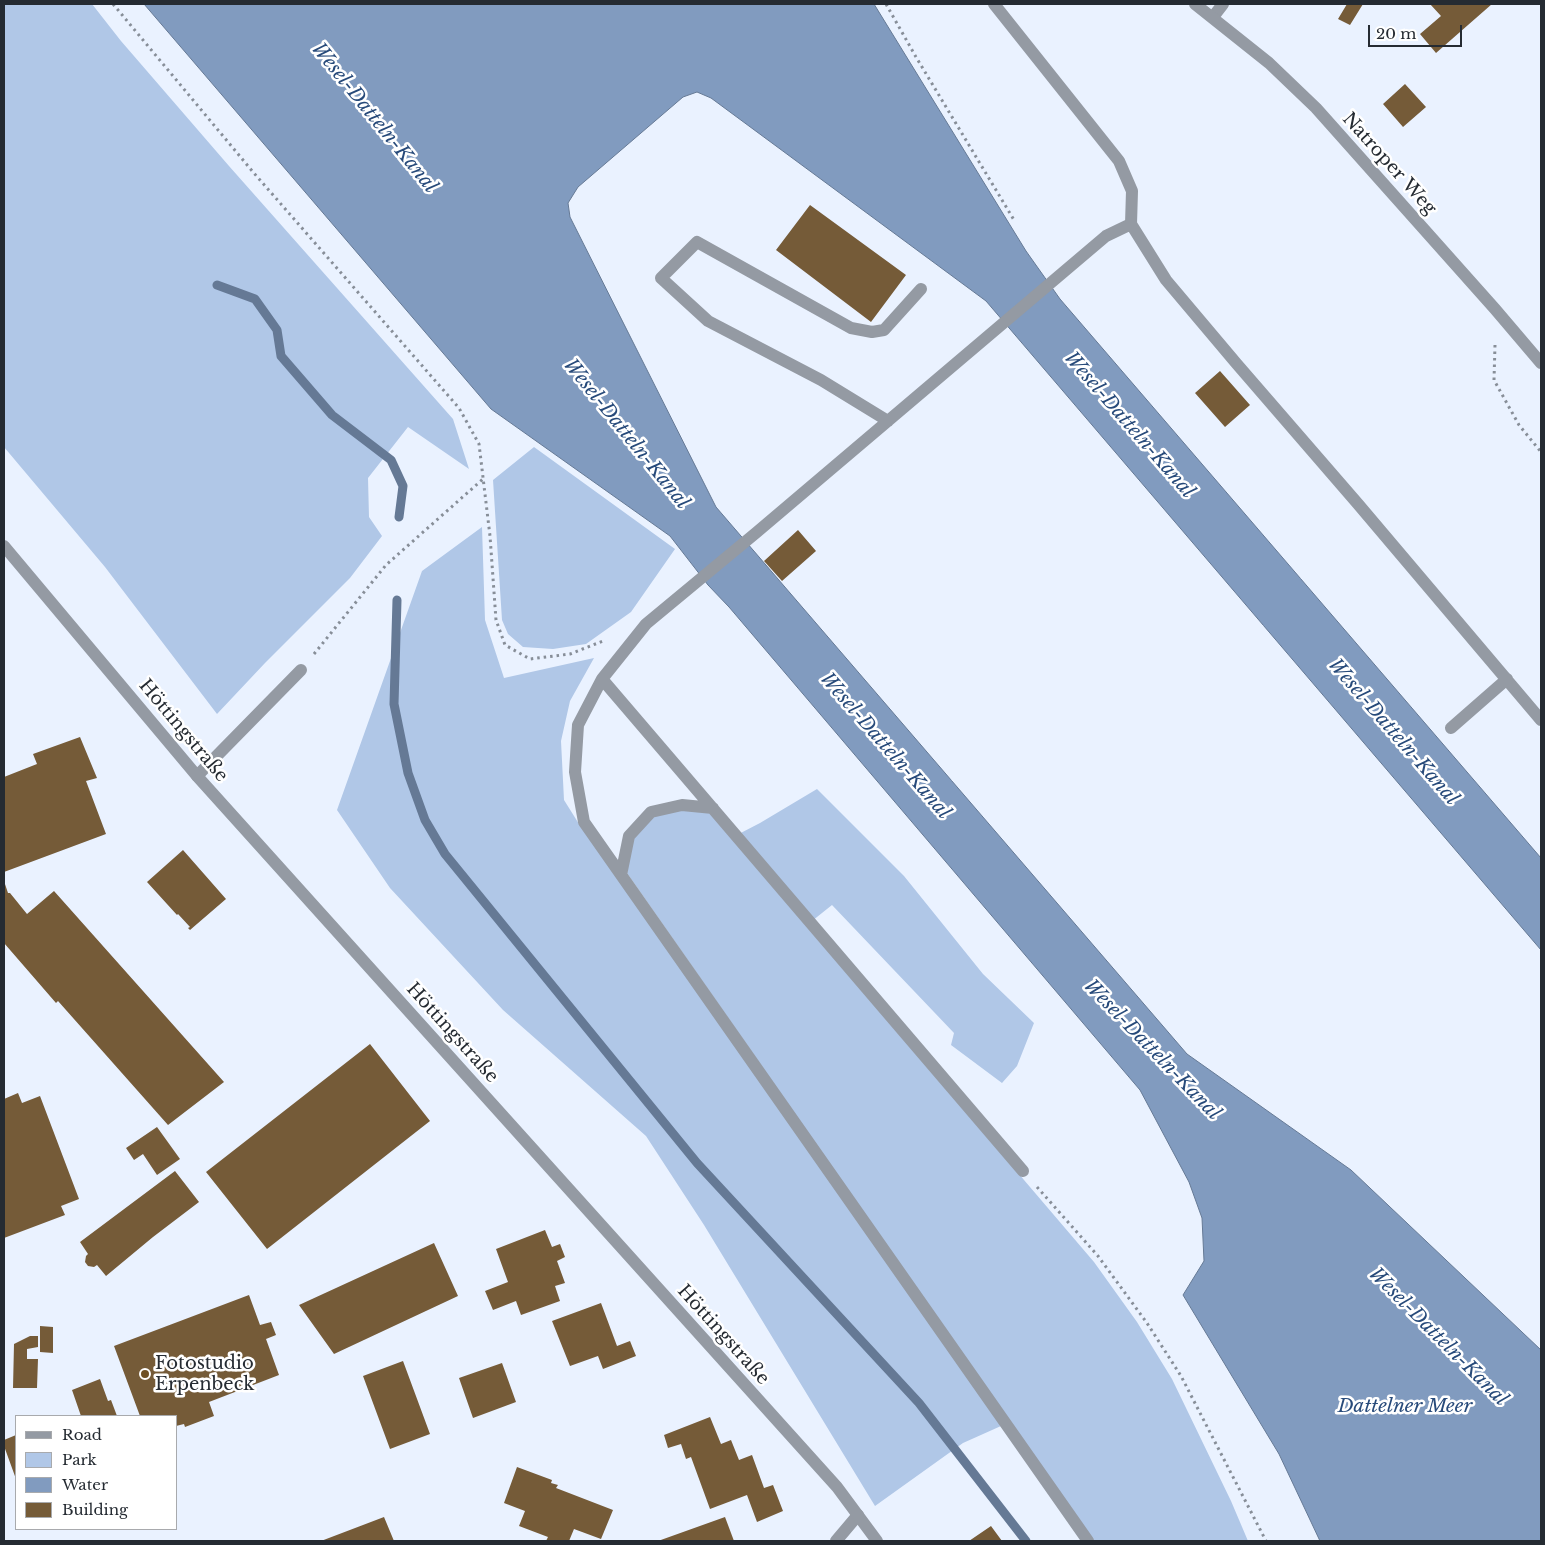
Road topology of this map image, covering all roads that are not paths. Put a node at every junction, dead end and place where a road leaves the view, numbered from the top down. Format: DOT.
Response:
graph roads {
  1 [pos="994,4"];
  2 [pos="1195,4"];
  3 [pos="1223,4"];
  4 [pos="1213,17"];
  5 [pos="1131,224"];
  6 [pos="921,289"];
  7 [pos="1541,363"];
  8 [pos="888,421"];
  9 [pos="4,546"];
  10 [pos="301,670"];
  11 [pos="602,679"];
  12 [pos="1507,679"];
  13 [pos="1541,720"];
  14 [pos="1451,728"];
  15 [pos="197,776"];
  16 [pos="713,808"];
  17 [pos="621,875"];
  18 [pos="1023,1170"];
  19 [pos="858,1515"];
  20 [pos="836,1541"];
  21 [pos="877,1541"];
  22 [pos="1088,1541"];
  1 -- 5 [label="street"];
  2 -- 4 [label="street, Natroper Weg"];
  3 -- 4 [label="street"];
  4 -- 7 [label="street, Natroper Weg"];
  5 -- 8 [label="street"];
  5 -- 12 [label="street"];
  6 -- 8 [label="street"];
  8 -- 11 [label="street"];
  9 -- 15 [label="street, Höttingstraße"];
  10 -- 15 [label="street"];
  11 -- 16 [label="street"];
  11 -- 17 [label="street"];
  12 -- 13 [label="street"];
  12 -- 14 [label="street"];
  15 -- 19 [label="street, Höttingstraße"];
  16 -- 17 [label="street"];
  16 -- 18 [label="street"];
  17 -- 22 [label="street"];
  19 -- 20 [label="street"];
  19 -- 21 [label="street, Höttingstraße"];
}
